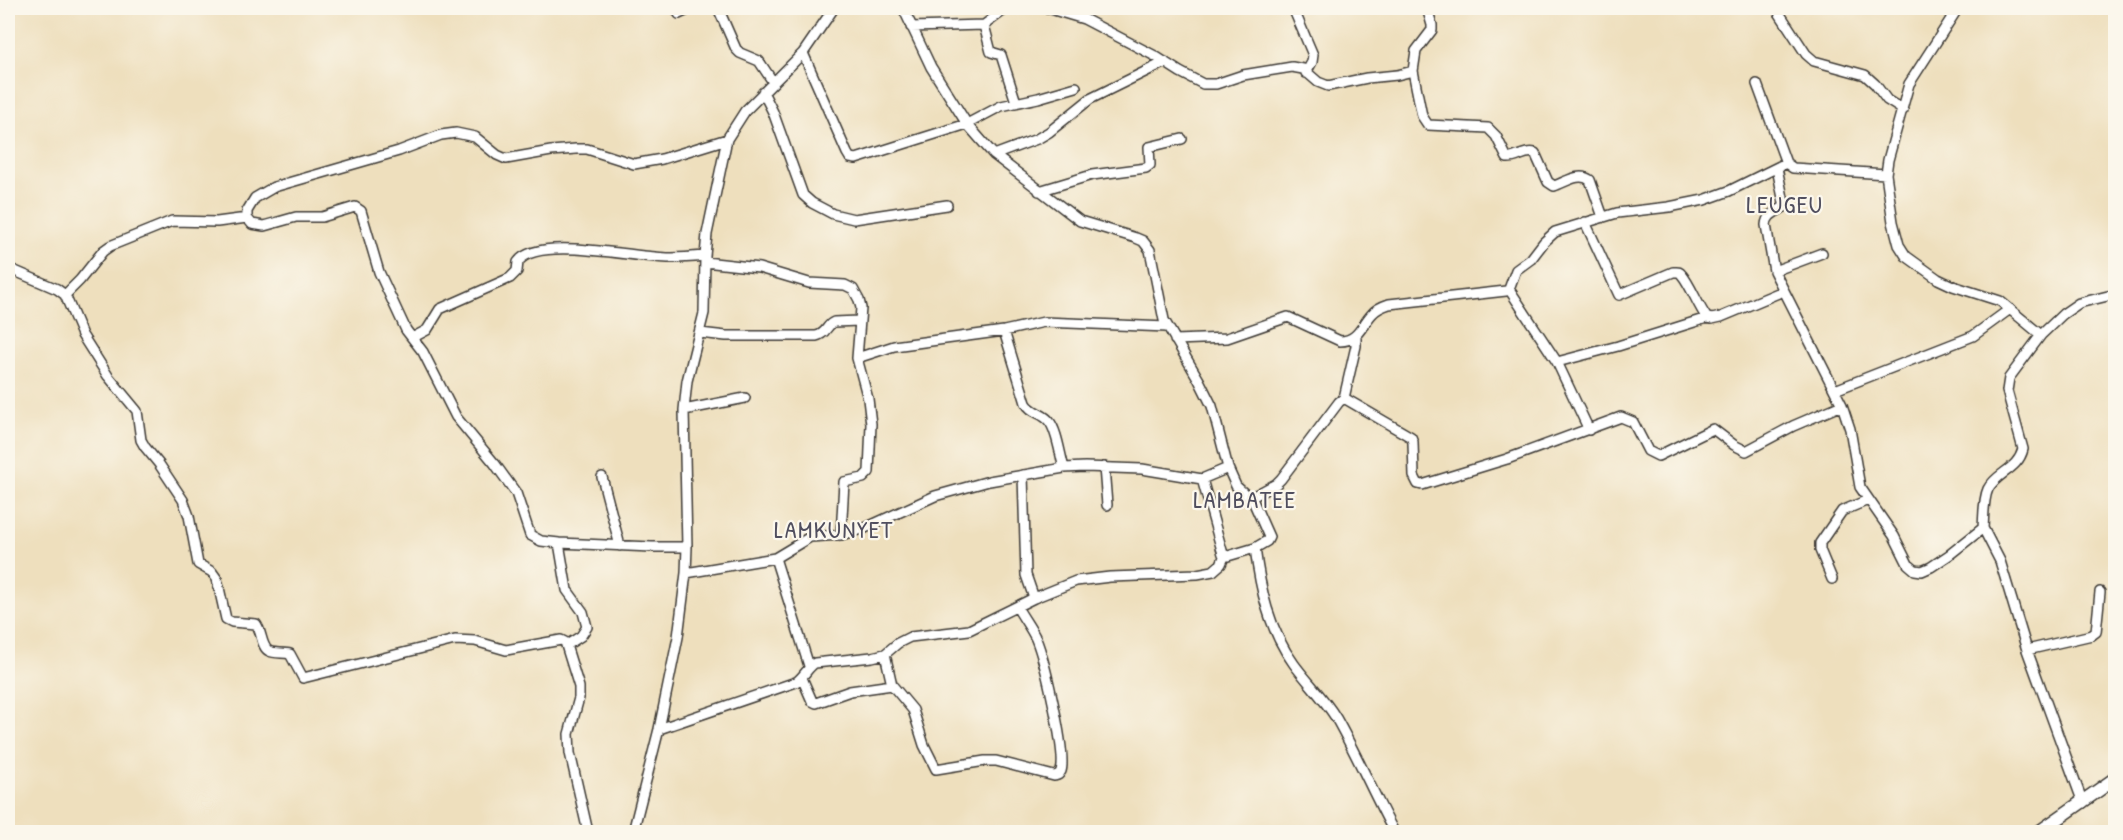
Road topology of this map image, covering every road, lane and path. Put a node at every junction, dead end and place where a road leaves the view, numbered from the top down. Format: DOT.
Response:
graph roads {
  1 [pos="676,8"];
  2 [pos="692,8"];
  3 [pos="718,8"];
  4 [pos="834,8"];
  5 [pos="903,8"];
  6 [pos="1006,8"];
  7 [pos="1047,8"];
  8 [pos="1293,8"];
  9 [pos="1427,8"];
  10 [pos="1776,8"];
  11 [pos="1958,8"];
  12 [pos="984,24"];
  13 [pos="911,27"];
  14 [pos="803,53"];
  15 [pos="1165,62"];
  16 [pos="1413,71"];
  17 [pos="1306,73"];
  18 [pos="773,82"];
  19 [pos="1757,84"];
  20 [pos="1076,87"];
  21 [pos="763,92"];
  22 [pos="1016,102"];
  23 [pos="1903,110"];
  24 [pos="968,124"];
  25 [pos="727,139"];
  26 [pos="1182,139"];
  27 [pos="994,155"];
  28 [pos="1786,163"];
  29 [pos="1777,168"];
  30 [pos="1886,174"];
  31 [pos="1039,191"];
  32 [pos="947,205"];
  33 [pos="1603,217"];
  34 [pos="247,218"];
  35 [pos="1585,222"];
  36 [pos="1821,253"];
  37 [pos="705,259"];
  38 [pos="8,268"];
  39 [pos="1774,271"];
  40 [pos="1509,289"];
  41 [pos="1783,291"];
  42 [pos="2115,294"];
  43 [pos="65,295"];
  44 [pos="2010,309"];
  45 [pos="1707,318"];
  46 [pos="860,321"];
  47 [pos="1167,327"];
  48 [pos="1004,331"];
  49 [pos="700,333"];
  50 [pos="1356,336"];
  51 [pos="2041,336"];
  52 [pos="412,338"];
  53 [pos="1175,340"];
  54 [pos="857,358"];
  55 [pos="1557,362"];
  56 [pos="1834,390"];
  57 [pos="745,398"];
  58 [pos="1344,398"];
  59 [pos="1842,405"];
  60 [pos="684,410"];
  61 [pos="1589,430"];
  62 [pos="1104,467"];
  63 [pos="1064,468"];
  64 [pos="1228,468"];
  65 [pos="1023,475"];
  66 [pos="602,477"];
  67 [pos="1202,479"];
  68 [pos="1250,498"];
  69 [pos="1868,500"];
  70 [pos="1107,505"];
  71 [pos="1983,528"];
  72 [pos="841,535"];
  73 [pos="559,543"];
  74 [pos="620,546"];
  75 [pos="687,547"];
  76 [pos="1255,548"];
  77 [pos="1225,555"];
  78 [pos="775,558"];
  79 [pos="686,573"];
  80 [pos="1832,579"];
  81 [pos="2100,592"];
  82 [pos="1034,598"];
  83 [pos="1017,607"];
  84 [pos="567,645"];
  85 [pos="2027,650"];
  86 [pos="885,654"];
  87 [pos="809,666"];
  88 [pos="802,678"];
  89 [pos="892,686"];
  90 [pos="658,729"];
  91 [pos="2115,778"];
  92 [pos="2083,803"];
  93 [pos="2046,830"];
  94 [pos="588,832"];
  95 [pos="633,832"];
  96 [pos="1394,832"];
  1 -- 2 [label="street"];
  3 -- 18 [label="street"];
  4 -- 14 [label="street"];
  5 -- 13 [label="street"];
  6 -- 12 [label="street"];
  7 -- 15 [label="street"];
  8 -- 17 [label="street"];
  9 -- 16 [label="street"];
  10 -- 23 [label="street"];
  11 -- 23 [label="street"];
  12 -- 13 [label="street"];
  12 -- 22 [label="street"];
  13 -- 24 [label="street"];
  14 -- 18 [label="street"];
  14 -- 24 [label="street"];
  15 -- 17 [label="street"];
  15 -- 27 [label="street"];
  16 -- 17 [label="street"];
  16 -- 33 [label="street"];
  18 -- 21 [label="street"];
  19 -- 28 [label="street"];
  20 -- 22 [label="street"];
  21 -- 25 [label="street"];
  21 -- 32 [label="street"];
  22 -- 24 [label="street"];
  23 -- 30 [label="street"];
  24 -- 27 [label="street"];
  25 -- 34 [label="street"];
  25 -- 37 [label="street"];
  26 -- 31 [label="street"];
  27 -- 31 [label="street"];
  28 -- 29 [label="street"];
  28 -- 30 [label="street"];
  29 -- 33 [label="street"];
  29 -- 39 [label="street"];
  30 -- 44 [label="street"];
  31 -- 47 [label="street"];
  33 -- 35 [label="street"];
  34 -- 43 [label="street"];
  34 -- 52 [label="street"];
  35 -- 40 [label="street"];
  35 -- 45 [label="street"];
  36 -- 39 [label="street"];
  37 -- 46 [label="street"];
  37 -- 49 [label="street"];
  37 -- 52 [label="street"];
  38 -- 43 [label="street"];
  39 -- 41 [label="street"];
  40 -- 50 [label="street"];
  40 -- 55 [label="street"];
  41 -- 45 [label="street"];
  41 -- 56 [label="street"];
  42 -- 51 [label="street"];
  43 -- 84 [label="street"];
  44 -- 51 [label="street"];
  44 -- 56 [label="street"];
  45 -- 55 [label="street"];
  46 -- 49 [label="street"];
  46 -- 54 [label="street"];
  47 -- 48 [label="street"];
  47 -- 53 [label="street"];
  48 -- 54 [label="street"];
  48 -- 63 [label="street"];
  49 -- 60 [label="street"];
  50 -- 53 [label="street"];
  50 -- 58 [label="street"];
  51 -- 71 [label="street"];
  52 -- 73 [label="street"];
  53 -- 64 [label="street"];
  54 -- 72 [label="street"];
  55 -- 61 [label="street"];
  56 -- 59 [label="street"];
  57 -- 60 [label="street"];
  58 -- 61 [label="street"];
  58 -- 68 [label="street"];
  59 -- 61 [label="street"];
  59 -- 69 [label="street"];
  60 -- 75 [label="street"];
  62 -- 63 [label="street"];
  62 -- 67 [label="street"];
  62 -- 70 [label="street"];
  63 -- 65 [label="street"];
  64 -- 67 [label="street"];
  64 -- 68 [label="street"];
  65 -- 72 [label="street"];
  65 -- 82 [label="street"];
  66 -- 74 [label="street"];
  67 -- 77 [label="street"];
  68 -- 76 [label="street"];
  69 -- 71 [label="street"];
  69 -- 80 [label="street"];
  71 -- 85 [label="street"];
  72 -- 78 [label="street"];
  73 -- 74 [label="street"];
  73 -- 84 [label="street"];
  74 -- 75 [label="street"];
  75 -- 79 [label="street"];
  76 -- 77 [label="street"];
  76 -- 96 [label="street"];
  77 -- 82 [label="street"];
  78 -- 79 [label="street"];
  78 -- 87 [label="street"];
  79 -- 90 [label="street"];
  81 -- 85 [label="street"];
  82 -- 83 [label="street"];
  83 -- 86 [label="street"];
  83 -- 89 [label="street"];
  84 -- 94 [label="street"];
  85 -- 92 [label="street"];
  86 -- 87 [label="street"];
  86 -- 89 [label="street"];
  87 -- 88 [label="street"];
  88 -- 89 [label="street"];
  88 -- 90 [label="street"];
  90 -- 95 [label="street"];
  91 -- 92 [label="main road"];
  92 -- 93 [label="main road"];
}
